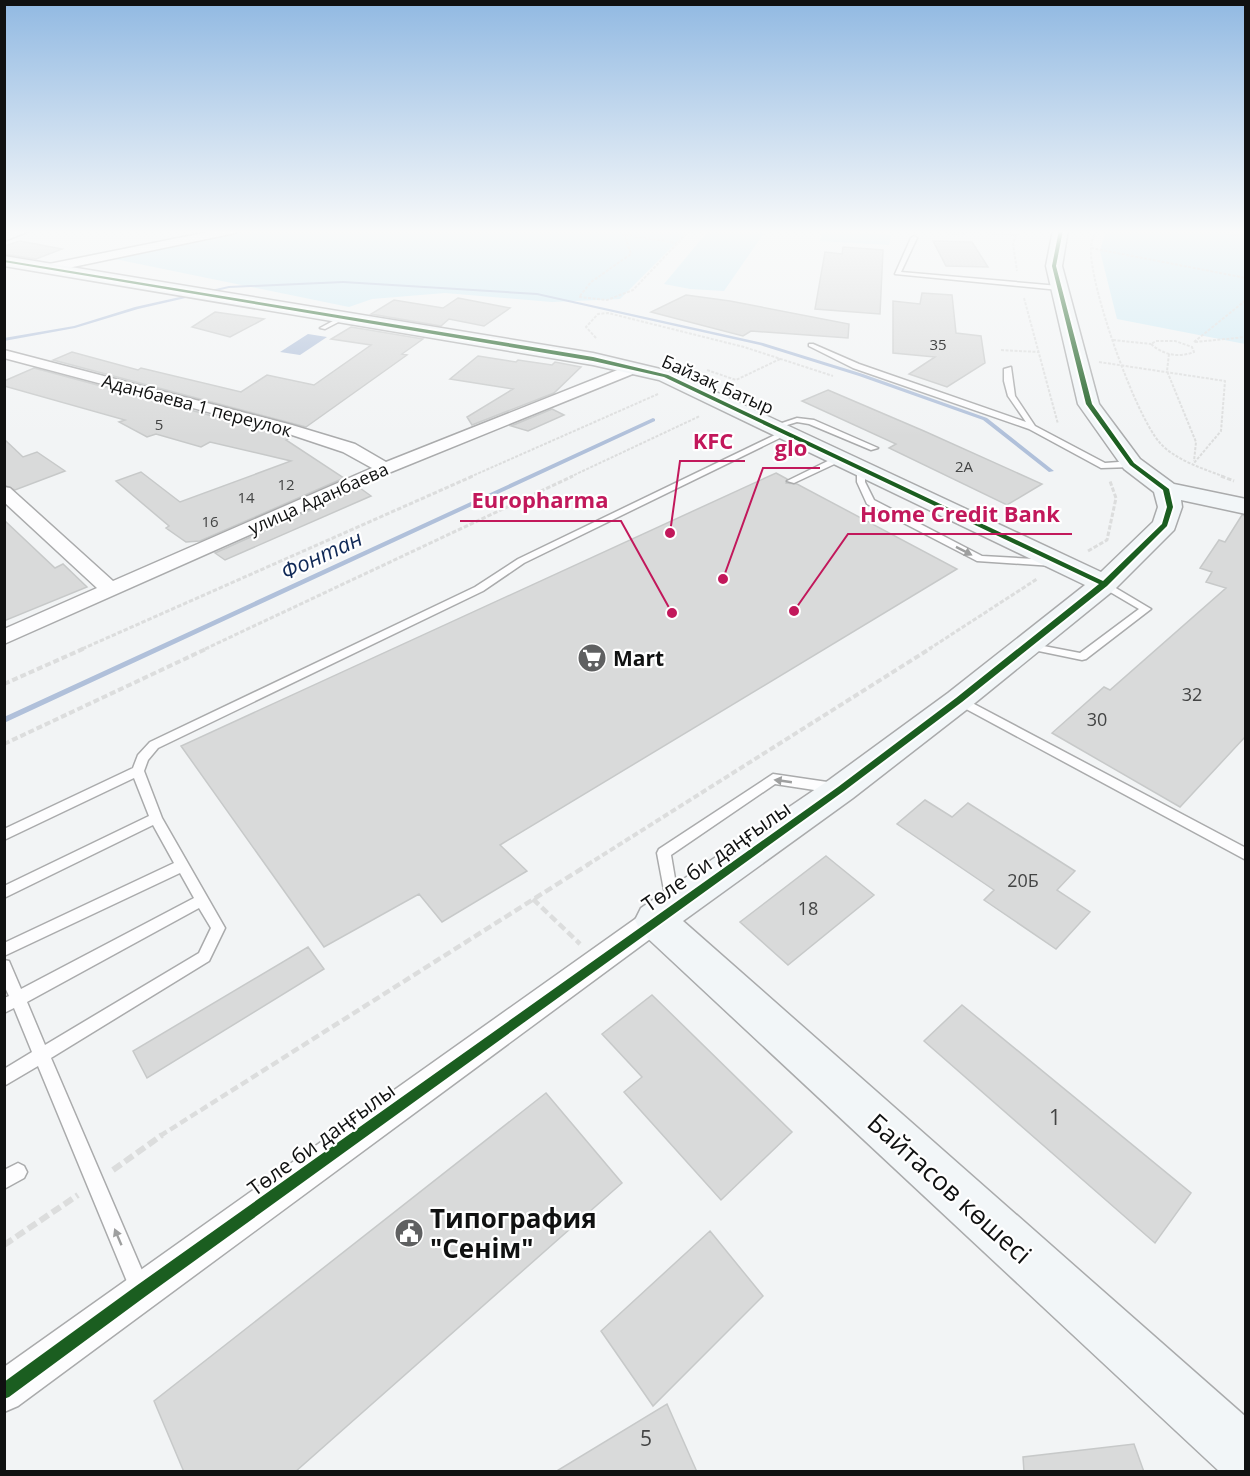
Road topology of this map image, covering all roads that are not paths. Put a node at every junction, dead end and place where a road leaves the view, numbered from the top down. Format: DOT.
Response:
graph roads {
  1 [pos="235,299"];
  2 [pos="1062,299"];
  3 [pos="344,317"];
  4 [pos="323,328"];
  5 [pos="811,345"];
  6 [pos="4,354"];
  7 [pos="635,368"];
  8 [pos="1008,369"];
  9 [pos="1032,427"];
  10 [pos="780,430"];
  11 [pos="874,448"];
  12 [pos="840,458"];
  13 [pos="1132,464"];
  14 [pos="385,468"];
  15 [pos="861,468"];
  16 [pos="790,481"];
  17 [pos="1166,489"];
  18 [pos="4,492"];
  19 [pos="1245,507"];
  20 [pos="1063,564"];
  21 [pos="1104,584"];
  22 [pos="111,590"];
  23 [pos="4,638"];
  24 [pos="1027,645"];
  25 [pos="959,700"];
  26 [pos="138,771"];
  27 [pos="841,789"];
  28 [pos="156,818"];
  29 [pos="4,835"];
  30 [pos="1245,855"];
  31 [pos="183,865"];
  32 [pos="4,893"];
  33 [pos="202,900"];
  34 [pos="664,914"];
  35 [pos="4,950"];
  36 [pos="4,966"];
  37 [pos="11,1002"];
  38 [pos="41,1057"];
  39 [pos="4,1078"];
  40 [pos="141,1291"];
  41 [pos="4,1392"];
  42 [pos="1245,1456"];
  1 -- 3 [label="street, Байзақ Батыр"];
  2 -- 13 [label="street"];
  3 -- 4 [label="lane"];
  3 -- 7 [label="street, Байзақ Батыр"];
  5 -- 9 [label="lane"];
  6 -- 14 [label="street, Аданбаева 1 переулок"];
  7 -- 10 [label="street, Байзақ Батыр"];
  7 -- 14 [label="street, улица Аданбаева"];
  8 -- 9 [label="lane"];
  9 -- 13 [label="lane"];
  10 -- 11 [label="lane"];
  10 -- 12 [label="street, Байзақ Батыр"];
  10 -- 26 [label="lane"];
  12 -- 15 [label="street, Байзақ Батыр"];
  12 -- 16 [label="lane"];
  13 -- 17 [label="street"];
  14 -- 22 [label="street, улица Аданбаева"];
  15 -- 20 [label="street, Байзақ Батыр"];
  15 -- 20 [label="lane, one-way"];
  17 -- 19 [label="street"];
  17 -- 21 [label="street, Төле би даңғылы"];
  18 -- 22 [label="street"];
  20 -- 21 [label="street, Байзақ Батыр"];
  21 -- 24 [label="street, Төле би даңғылы"];
  21 -- 24 [label="lane"];
  22 -- 23 [label="street, улица Аданбаева"];
  24 -- 25 [label="street, Төле би даңғылы"];
  25 -- 27 [label="street, Төле би даңғылы"];
  25 -- 30 [label="lane"];
  26 -- 28 [label="lane"];
  26 -- 29 [label="lane"];
  27 -- 34 [label="street, Төле би даңғылы"];
  27 -- 34 [label="lane, one-way"];
  28 -- 31 [label="lane"];
  28 -- 32 [label="lane"];
  31 -- 33 [label="lane"];
  31 -- 35 [label="lane"];
  33 -- 37 [label="lane"];
  33 -- 38 [label="lane"];
  34 -- 40 [label="street, Төле би даңғылы"];
  34 -- 42 [label="street, Байтасов көшесі"];
  36 -- 37 [label="lane"];
  37 -- 38 [label="lane"];
  38 -- 39 [label="lane"];
  40 -- 38 [label="lane, one-way"];
  40 -- 41 [label="street, Төле би даңғылы"];
}
